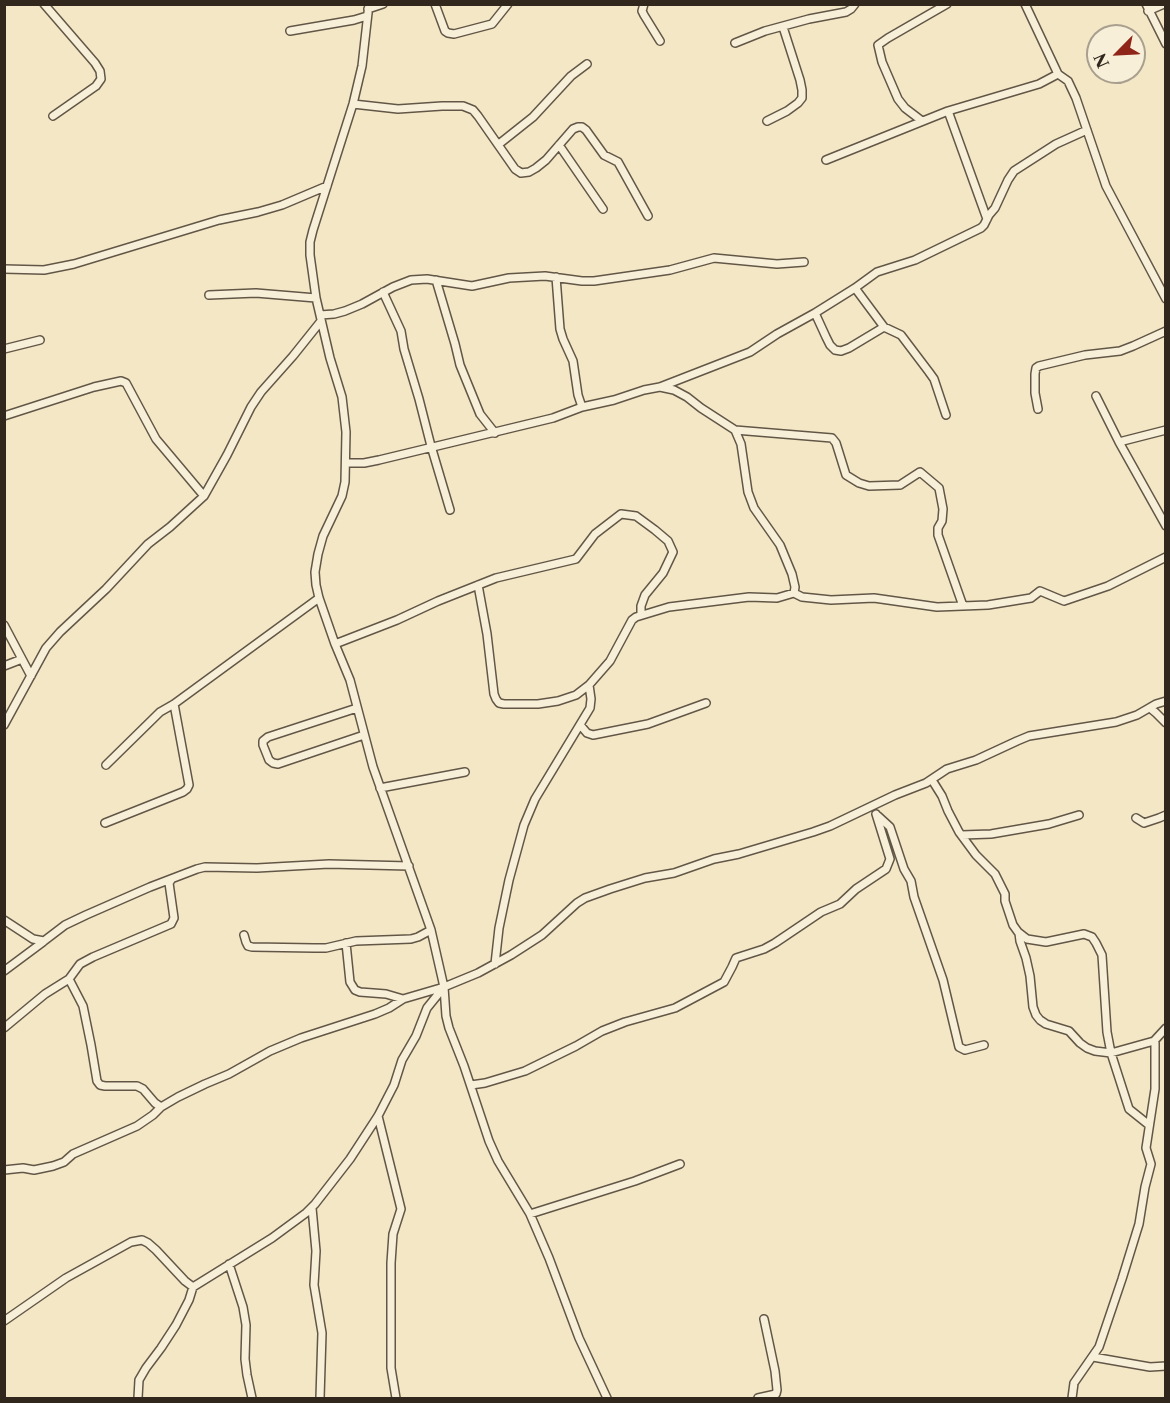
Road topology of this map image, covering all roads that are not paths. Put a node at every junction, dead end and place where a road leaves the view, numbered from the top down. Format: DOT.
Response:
graph roads {
  1 [pos="44,4"];
  2 [pos="383,4"];
  3 [pos="435,4"];
  4 [pos="508,4"];
  5 [pos="644,4"];
  6 [pos="855,4"];
  7 [pos="948,4"];
  8 [pos="1025,4"];
  9 [pos="1164,4"];
  10 [pos="1147,8"];
  11 [pos="368,10"];
  12 [pos="783,27"];
  13 [pos="290,31"];
  14 [pos="660,41"];
  15 [pos="735,43"];
  16 [pos="1166,44"];
  17 [pos="587,64"];
  18 [pos="1058,74"];
  19 [pos="353,104"];
  20 [pos="948,111"];
  21 [pos="53,116"];
  22 [pos="767,121"];
  23 [pos="922,121"];
  24 [pos="1087,130"];
  25 [pos="498,144"];
  26 [pos="559,145"];
  27 [pos="826,160"];
  28 [pos="327,186"];
  29 [pos="603,209"];
  30 [pos="648,216"];
  31 [pos="987,219"];
  32 [pos="804,262"];
  33 [pos="4,269"];
  34 [pos="556,277"];
  35 [pos="436,280"];
  36 [pos="855,288"];
  37 [pos="383,292"];
  38 [pos="209,295"];
  39 [pos="316,298"];
  40 [pos="1166,299"];
  41 [pos="815,313"];
  42 [pos="321,318"];
  43 [pos="884,327"];
  44 [pos="1166,331"];
  45 [pos="40,340"];
  46 [pos="4,349"];
  47 [pos="660,387"];
  48 [pos="1096,396"];
  49 [pos="582,407"];
  50 [pos="1038,408"];
  51 [pos="946,415"];
  52 [pos="4,416"];
  53 [pos="735,430"];
  54 [pos="1166,430"];
  55 [pos="495,433"];
  56 [pos="1119,442"];
  57 [pos="431,446"];
  58 [pos="346,463"];
  59 [pos="204,496"];
  60 [pos="450,510"];
  61 [pos="1166,526"];
  62 [pos="1166,556"];
  63 [pos="478,585"];
  64 [pos="794,593"];
  65 [pos="319,598"];
  66 [pos="963,606"];
  67 [pos="641,615"];
  68 [pos="4,625"];
  69 [pos="335,645"];
  70 [pos="22,659"];
  71 [pos="4,666"];
  72 [pos="31,676"];
  73 [pos="590,686"];
  74 [pos="1166,701"];
  75 [pos="706,703"];
  76 [pos="174,704"];
  77 [pos="357,708"];
  78 [pos="1150,708"];
  79 [pos="1166,723"];
  80 [pos="4,725"];
  81 [pos="580,726"];
  82 [pos="364,735"];
  83 [pos="106,765"];
  84 [pos="465,772"];
  85 [pos="932,780"];
  86 [pos="380,788"];
  87 [pos="868,808"];
  88 [pos="876,814"];
  89 [pos="1079,814"];
  90 [pos="1166,815"];
  91 [pos="1136,818"];
  92 [pos="105,823"];
  93 [pos="962,835"];
  94 [pos="409,866"];
  95 [pos="171,880"];
  96 [pos="4,920"];
  97 [pos="430,930"];
  98 [pos="1018,932"];
  99 [pos="244,935"];
  100 [pos="44,941"];
  101 [pos="346,943"];
  102 [pos="495,964"];
  103 [pos="4,971"];
  104 [pos="69,979"];
  105 [pos="444,987"];
  106 [pos="404,999"];
  107 [pos="4,1028"];
  108 [pos="1166,1028"];
  109 [pos="1154,1041"];
  110 [pos="984,1045"];
  111 [pos="1111,1053"];
  112 [pos="471,1085"];
  113 [pos="161,1107"];
  114 [pos="378,1116"];
  115 [pos="1149,1125"];
  116 [pos="680,1164"];
  117 [pos="4,1170"];
  118 [pos="312,1208"];
  119 [pos="530,1214"];
  120 [pos="230,1264"];
  121 [pos="193,1287"];
  122 [pos="764,1319"];
  123 [pos="4,1321"];
  124 [pos="1093,1357"];
  125 [pos="1166,1366"];
  126 [pos="138,1398"];
  127 [pos="252,1398"];
  128 [pos="320,1398"];
  129 [pos="396,1398"];
  130 [pos="607,1398"];
  131 [pos="758,1398"];
  132 [pos="1072,1398"];
  1 -- 21 [label="street"];
  2 -- 11 [label="street"];
  3 -- 4 [label="street"];
  5 -- 14 [label="street"];
  6 -- 12 [label="street"];
  7 -- 23 [label="street"];
  8 -- 18 [label="street"];
  9 -- 10 [label="street"];
  10 -- 16 [label="street"];
  11 -- 13 [label="street"];
  11 -- 19 [label="street"];
  12 -- 15 [label="street"];
  12 -- 22 [label="street"];
  17 -- 25 [label="street"];
  18 -- 20 [label="street"];
  18 -- 24 [label="street"];
  19 -- 25 [label="street"];
  19 -- 28 [label="street"];
  20 -- 23 [label="street"];
  20 -- 31 [label="street"];
  23 -- 27 [label="street"];
  24 -- 31 [label="street"];
  24 -- 40 [label="street"];
  25 -- 26 [label="street"];
  26 -- 29 [label="street"];
  26 -- 30 [label="street"];
  28 -- 33 [label="street"];
  28 -- 39 [label="street"];
  31 -- 36 [label="street"];
  32 -- 34 [label="street"];
  34 -- 35 [label="street"];
  34 -- 49 [label="street"];
  35 -- 37 [label="street"];
  35 -- 55 [label="street"];
  36 -- 41 [label="street"];
  36 -- 43 [label="street"];
  37 -- 42 [label="street"];
  37 -- 57 [label="street"];
  38 -- 39 [label="street"];
  39 -- 42 [label="street"];
  41 -- 43 [label="street"];
  41 -- 47 [label="street"];
  42 -- 58 [label="street"];
  42 -- 59 [label="street"];
  43 -- 51 [label="street"];
  44 -- 50 [label="street"];
  45 -- 46 [label="street"];
  47 -- 49 [label="street"];
  47 -- 53 [label="street"];
  48 -- 56 [label="street"];
  49 -- 55 [label="street"];
  52 -- 59 [label="street"];
  53 -- 64 [label="street"];
  53 -- 66 [label="street"];
  54 -- 56 [label="street"];
  55 -- 57 [label="street"];
  56 -- 61 [label="street"];
  57 -- 58 [label="street"];
  57 -- 60 [label="street"];
  58 -- 65 [label="street"];
  59 -- 72 [label="street"];
  62 -- 66 [label="street"];
  63 -- 67 [label="street"];
  63 -- 69 [label="street"];
  63 -- 73 [label="street"];
  64 -- 66 [label="street"];
  64 -- 67 [label="street"];
  65 -- 69 [label="street"];
  65 -- 76 [label="street"];
  67 -- 73 [label="street"];
  68 -- 70 [label="street"];
  69 -- 77 [label="street"];
  70 -- 71 [label="street"];
  70 -- 72 [label="street"];
  72 -- 80 [label="street"];
  73 -- 81 [label="street"];
  74 -- 78 [label="street"];
  75 -- 81 [label="street"];
  76 -- 83 [label="street"];
  76 -- 92 [label="street"];
  77 -- 82 [label="street"];
  77 -- 82 [label="street"];
  78 -- 79 [label="street"];
  78 -- 85 [label="street"];
  81 -- 102 [label="street"];
  82 -- 86 [label="street"];
  84 -- 86 [label="street"];
  85 -- 87 [label="street"];
  85 -- 93 [label="street"];
  86 -- 94 [label="street"];
  87 -- 88 [label="street"];
  87 -- 102 [label="street"];
  88 -- 110 [label="street"];
  88 -- 112 [label="street"];
  89 -- 93 [label="street"];
  90 -- 91 [label="street"];
  93 -- 98 [label="street"];
  94 -- 95 [label="street"];
  94 -- 97 [label="street"];
  95 -- 100 [label="street"];
  95 -- 104 [label="street"];
  96 -- 100 [label="street"];
  97 -- 101 [label="street"];
  97 -- 105 [label="street"];
  98 -- 111 [label="street"];
  98 -- 111 [label="street"];
  99 -- 101 [label="street"];
  100 -- 103 [label="street"];
  101 -- 106 [label="street"];
  102 -- 105 [label="street"];
  104 -- 107 [label="street"];
  104 -- 113 [label="street"];
  105 -- 106 [label="street"];
  105 -- 112 [label="street"];
  105 -- 114 [label="street"];
  106 -- 113 [label="street"];
  108 -- 109 [label="street"];
  109 -- 111 [label="street"];
  109 -- 115 [label="street"];
  111 -- 115 [label="street"];
  112 -- 119 [label="street"];
  113 -- 117 [label="street"];
  114 -- 118 [label="street"];
  114 -- 129 [label="street"];
  115 -- 124 [label="street"];
  116 -- 119 [label="street"];
  118 -- 120 [label="street"];
  118 -- 128 [label="street"];
  119 -- 130 [label="street"];
  120 -- 121 [label="street"];
  120 -- 127 [label="street"];
  121 -- 123 [label="street"];
  121 -- 126 [label="street"];
  122 -- 131 [label="street"];
  124 -- 125 [label="street"];
  124 -- 132 [label="street"];
}
